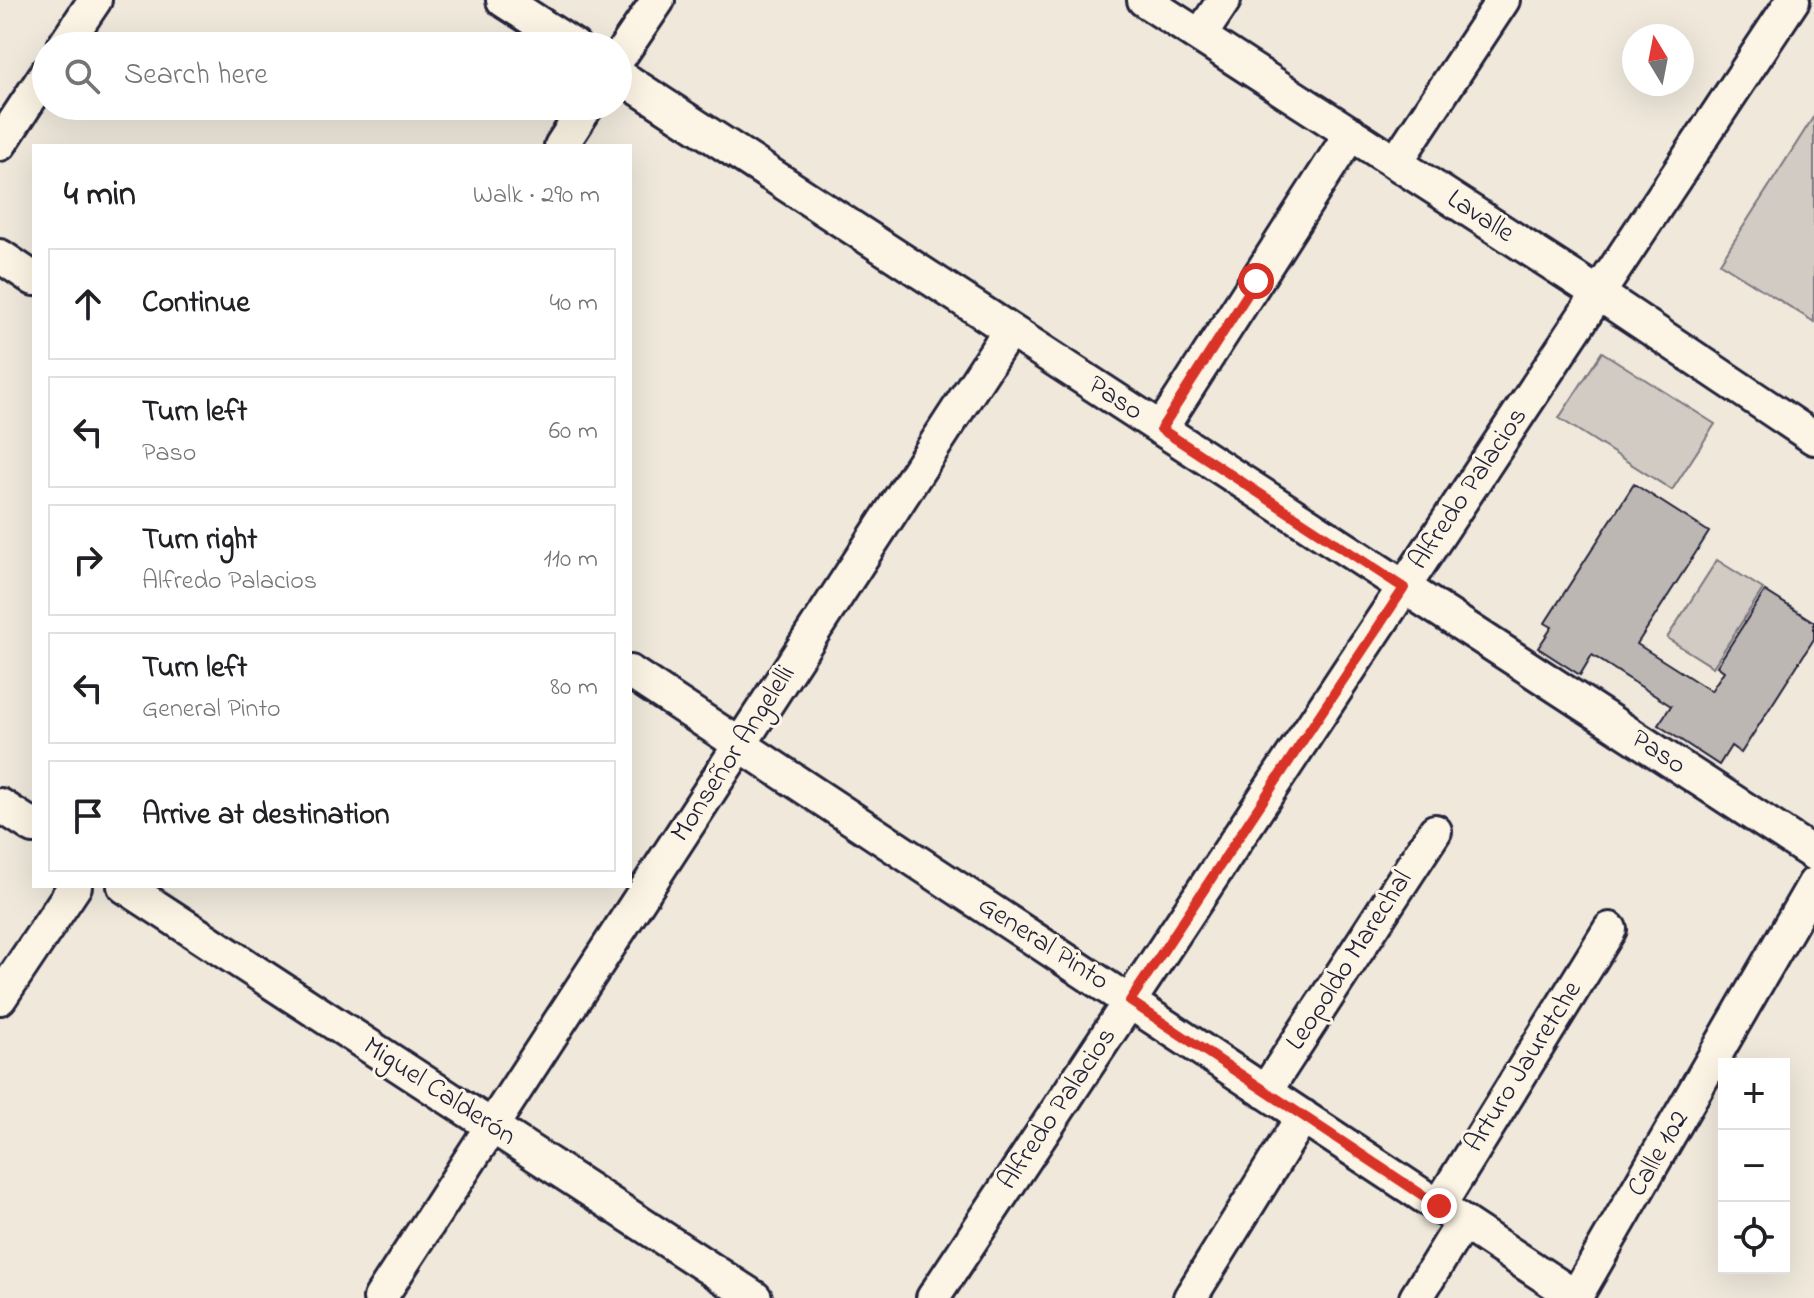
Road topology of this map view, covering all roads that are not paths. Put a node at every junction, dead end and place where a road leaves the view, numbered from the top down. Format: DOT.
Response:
graph roads {
  1 [pos="95,0"];
  2 [pos="503,0"];
  3 [pos="658,0"];
  4 [pos="1144,0"];
  5 [pos="1224,0"];
  6 [pos="1503,0"];
  7 [pos="1793,0"];
  8 [pos="73,32"];
  9 [pos="552,32"];
  10 [pos="1200,36"];
  11 [pos="632,38"];
  12 [pos="632,84"];
  13 [pos="32,95"];
  14 [pos="578,120"];
  15 [pos="1351,133"];
  16 [pos="0,144"];
  17 [pos="562,144"];
  18 [pos="1396,162"];
  19 [pos="0,256"];
  20 [pos="32,278"];
  21 [pos="1599,294"];
  22 [pos="1009,331"];
  23 [pos="1161,429"];
  24 [pos="1814,438"];
  25 [pos="1404,588"];
  26 [pos="632,673"];
  27 [pos="740,745"];
  28 [pos="0,805"];
  29 [pos="32,826"];
  30 [pos="1435,831"];
  31 [pos="1814,854"];
  32 [pos="1814,884"];
  33 [pos="74,888"];
  34 [pos="127,888"];
  35 [pos="1610,929"];
  36 [pos="0,998"];
  37 [pos="1130,1001"];
  38 [pos="1265,1092"];
  39 [pos="1303,1116"];
  40 [pos="492,1126"];
  41 [pos="1451,1214"];
  42 [pos="1576,1297"];
  43 [pos="380,1298"];
  44 [pos="755,1298"];
  45 [pos="933,1298"];
  46 [pos="1190,1298"];
  47 [pos="1416,1298"];
  1 -- 8 [label="street"];
  2 -- 9 [label="street"];
  3 -- 11 [label="street"];
  4 -- 10 [label="street, Lavalle"];
  5 -- 10 [label="street"];
  6 -- 18 [label="street"];
  7 -- 21 [label="street, Alfredo Palacios"];
  10 -- 15 [label="street, Lavalle"];
  12 -- 22 [label="street, Paso"];
  13 -- 16 [label="street"];
  14 -- 17 [label="street"];
  15 -- 18 [label="street, Lavalle"];
  15 -- 23 [label="street"];
  18 -- 21 [label="street, Lavalle"];
  19 -- 20 [label="street"];
  21 -- 24 [label="street, Lavalle"];
  21 -- 25 [label="street, Alfredo Palacios"];
  22 -- 23 [label="street, Paso"];
  22 -- 27 [label="street, Monseñor Angelelli"];
  23 -- 25 [label="street, Paso"];
  25 -- 31 [label="street, Paso"];
  25 -- 37 [label="street, Alfredo Palacios"];
  26 -- 27 [label="street, General Pinto"];
  27 -- 37 [label="street, General Pinto"];
  27 -- 40 [label="street, Monseñor Angelelli"];
  28 -- 29 [label="street"];
  30 -- 38 [label="street, Leopoldo Marechal"];
  32 -- 42 [label="street, Calle 102"];
  33 -- 36 [label="street"];
  34 -- 40 [label="street, Miguel Calderón"];
  35 -- 41 [label="street, Arturo Jauretche"];
  37 -- 38 [label="street, General Pinto"];
  37 -- 45 [label="street, Alfredo Palacios"];
  38 -- 39 [label="street, General Pinto"];
  39 -- 41 [label="street, General Pinto"];
  39 -- 46 [label="street"];
  40 -- 43 [label="street, Monseñor Angelelli"];
  40 -- 44 [label="street, Miguel Calderón"];
  41 -- 42 [label="street, General Pinto"];
  41 -- 47 [label="street, Arturo Jauretche"];
}
